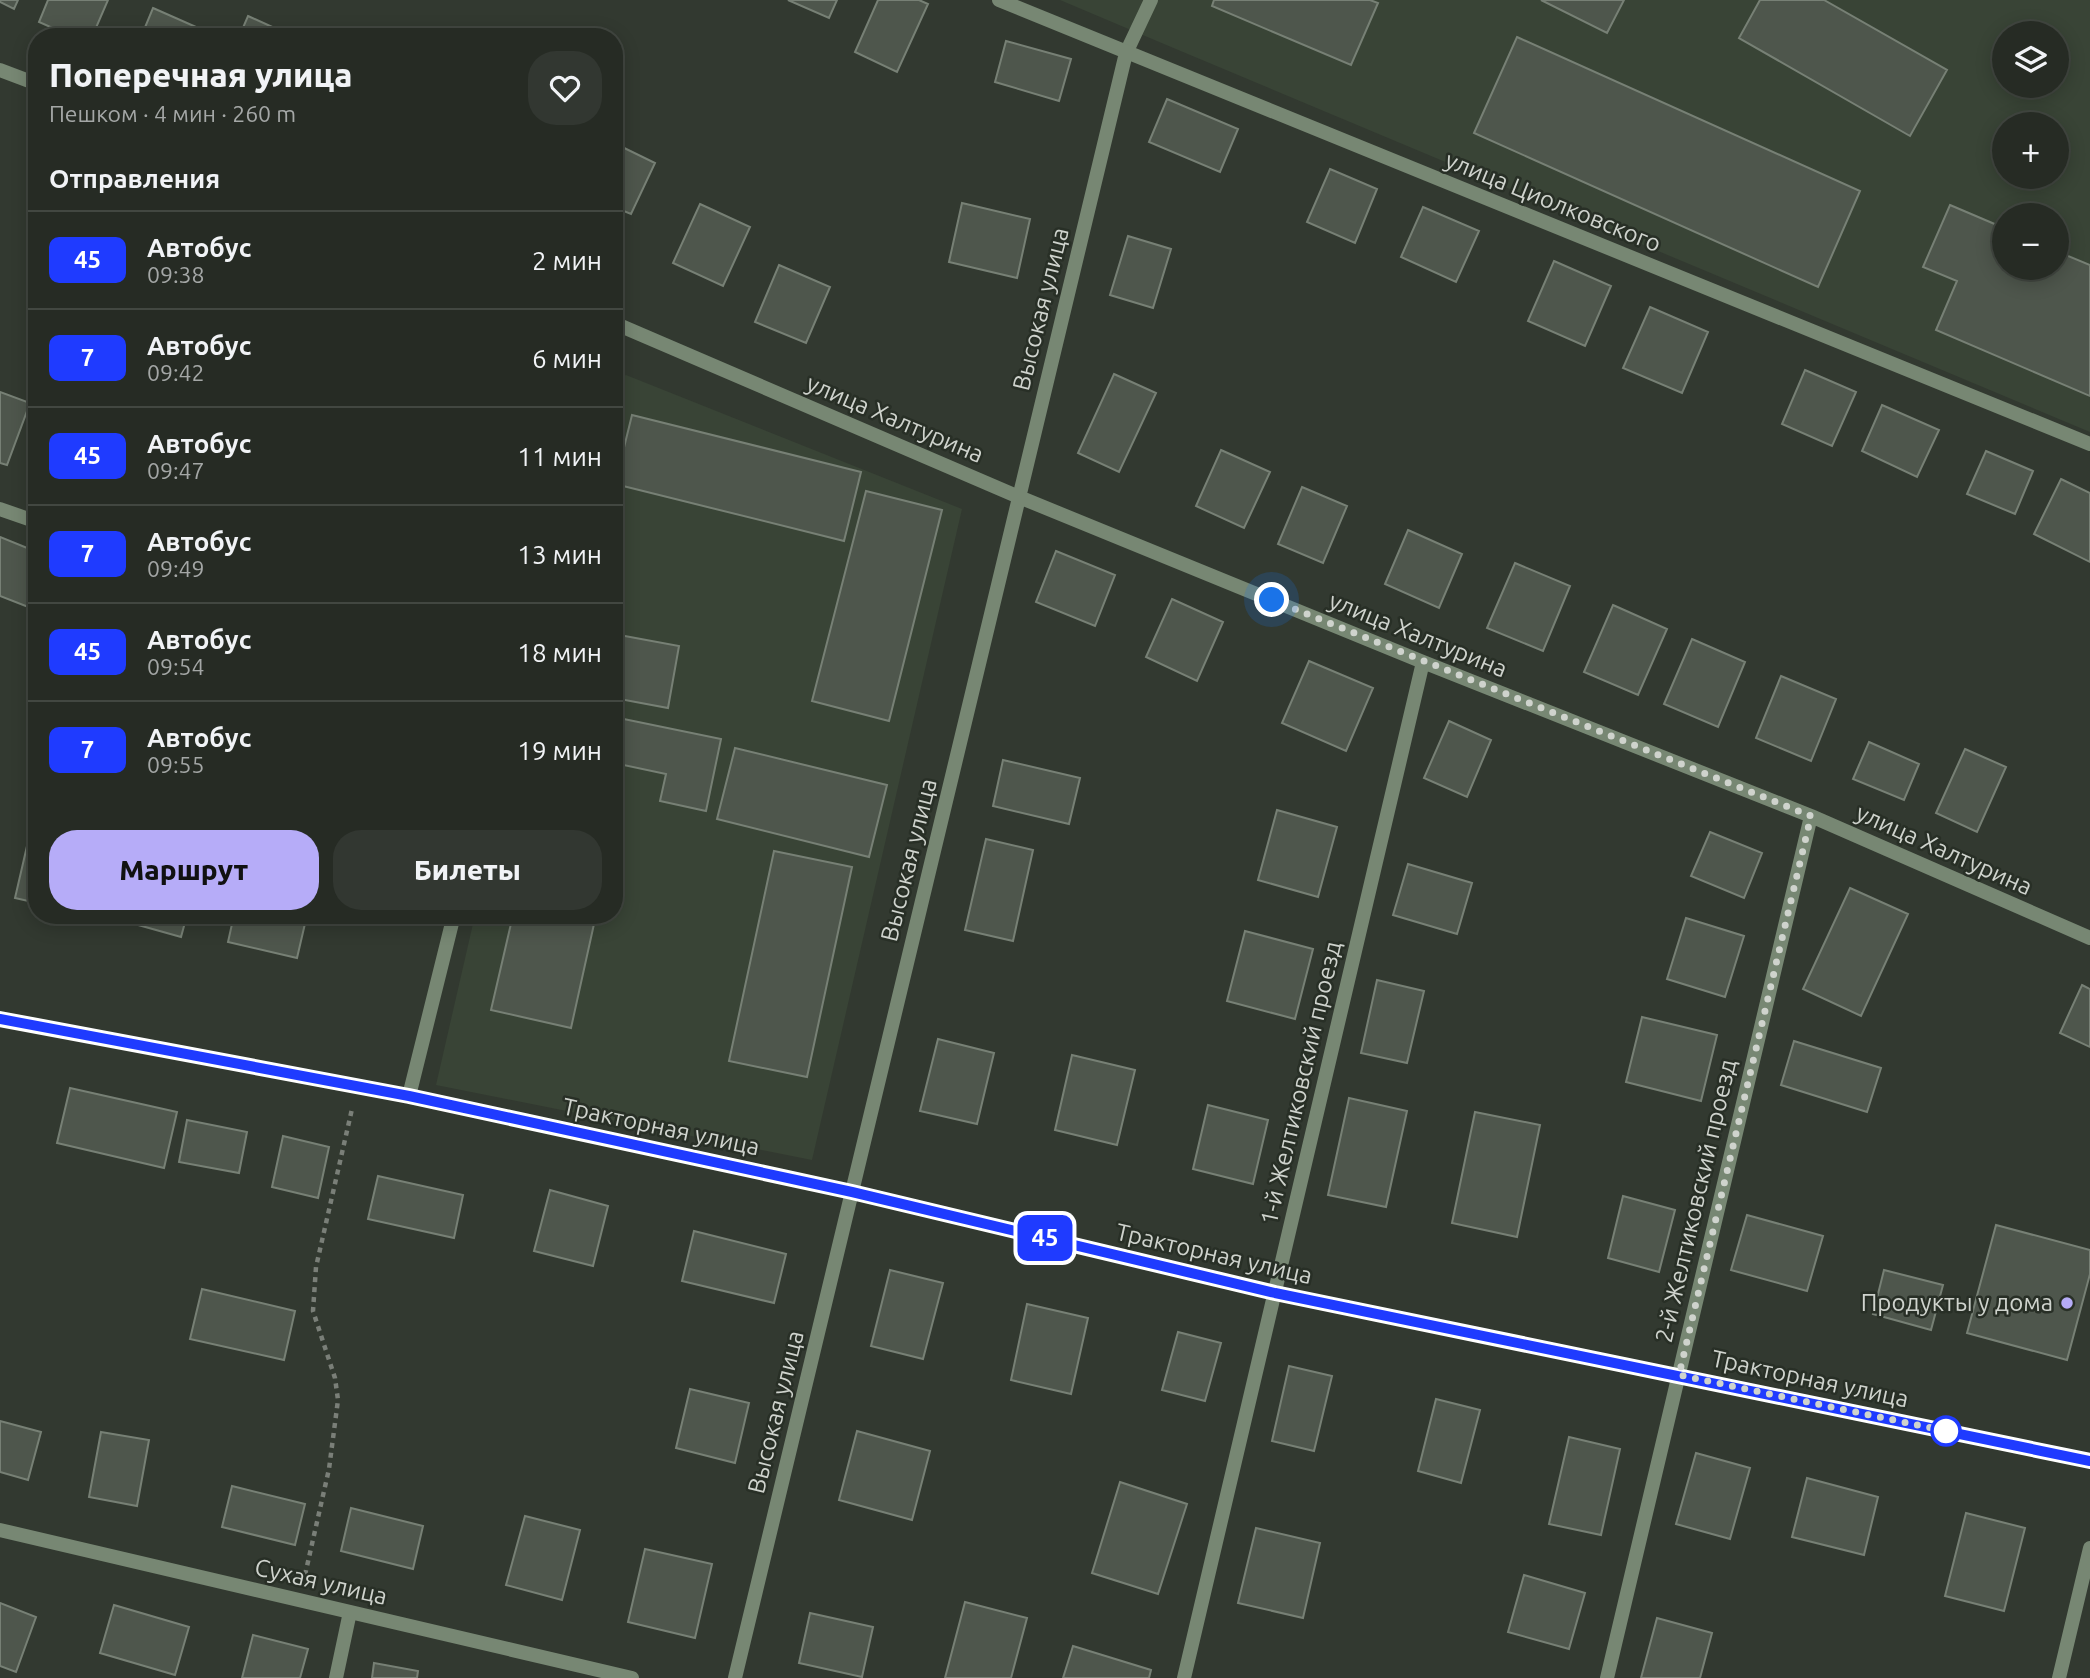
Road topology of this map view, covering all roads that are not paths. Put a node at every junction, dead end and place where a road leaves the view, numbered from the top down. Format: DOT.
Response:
graph roads {
  1 [pos="999,0"];
  2 [pos="1152,0"];
  3 [pos="1126,53"];
  4 [pos="0,70"];
  5 [pos="28,81"];
  6 [pos="623,327"];
  7 [pos="2090,444"];
  8 [pos="1019,498"];
  9 [pos="0,509"];
  10 [pos="28,519"];
  11 [pos="1423,662"];
  12 [pos="1811,816"];
  13 [pos="452,924"];
  14 [pos="2090,938"];
  15 [pos="0,1019"];
  16 [pos="409,1096"];
  17 [pos="852,1192"];
  18 [pos="1275,1293"];
  19 [pos="1679,1375"];
  20 [pos="2090,1461"];
  21 [pos="0,1530"];
  22 [pos="2090,1548"];
  23 [pos="350,1612"];
  24 [pos="336,1678"];
  25 [pos="632,1678"];
  26 [pos="735,1678"];
  27 [pos="1184,1678"];
  28 [pos="1607,1678"];
  29 [pos="2059,1678"];
  1 -- 3 [label="street, улица Циолковского"];
  2 -- 3 [label="street, Высокая улица"];
  3 -- 7 [label="street, улица Циолковского"];
  3 -- 8 [label="street, Высокая улица"];
  4 -- 5 [label="street"];
  6 -- 8 [label="street, улица Халтурина"];
  8 -- 11 [label="street, улица Халтурина"];
  8 -- 17 [label="street, Высокая улица"];
  9 -- 10 [label="street"];
  11 -- 12 [label="street, улица Халтурина"];
  11 -- 18 [label="street, 1-й Желтиковский проезд"];
  12 -- 14 [label="street, улица Халтурина"];
  12 -- 19 [label="street, 2-й Желтиковский проезд"];
  13 -- 16 [label="street"];
  15 -- 16 [label="street, Тракторная улица"];
  16 -- 17 [label="street, Тракторная улица"];
  17 -- 18 [label="street, Тракторная улица"];
  17 -- 26 [label="street, Высокая улица"];
  18 -- 19 [label="street, Тракторная улица"];
  18 -- 27 [label="street, 1-й Желтиковский проезд"];
  19 -- 20 [label="street, Тракторная улица"];
  19 -- 28 [label="street, 2-й Желтиковский проезд"];
  21 -- 23 [label="street, Сухая улица"];
  22 -- 29 [label="street"];
  23 -- 24 [label="street"];
  23 -- 25 [label="street, Сухая улица"];
}
